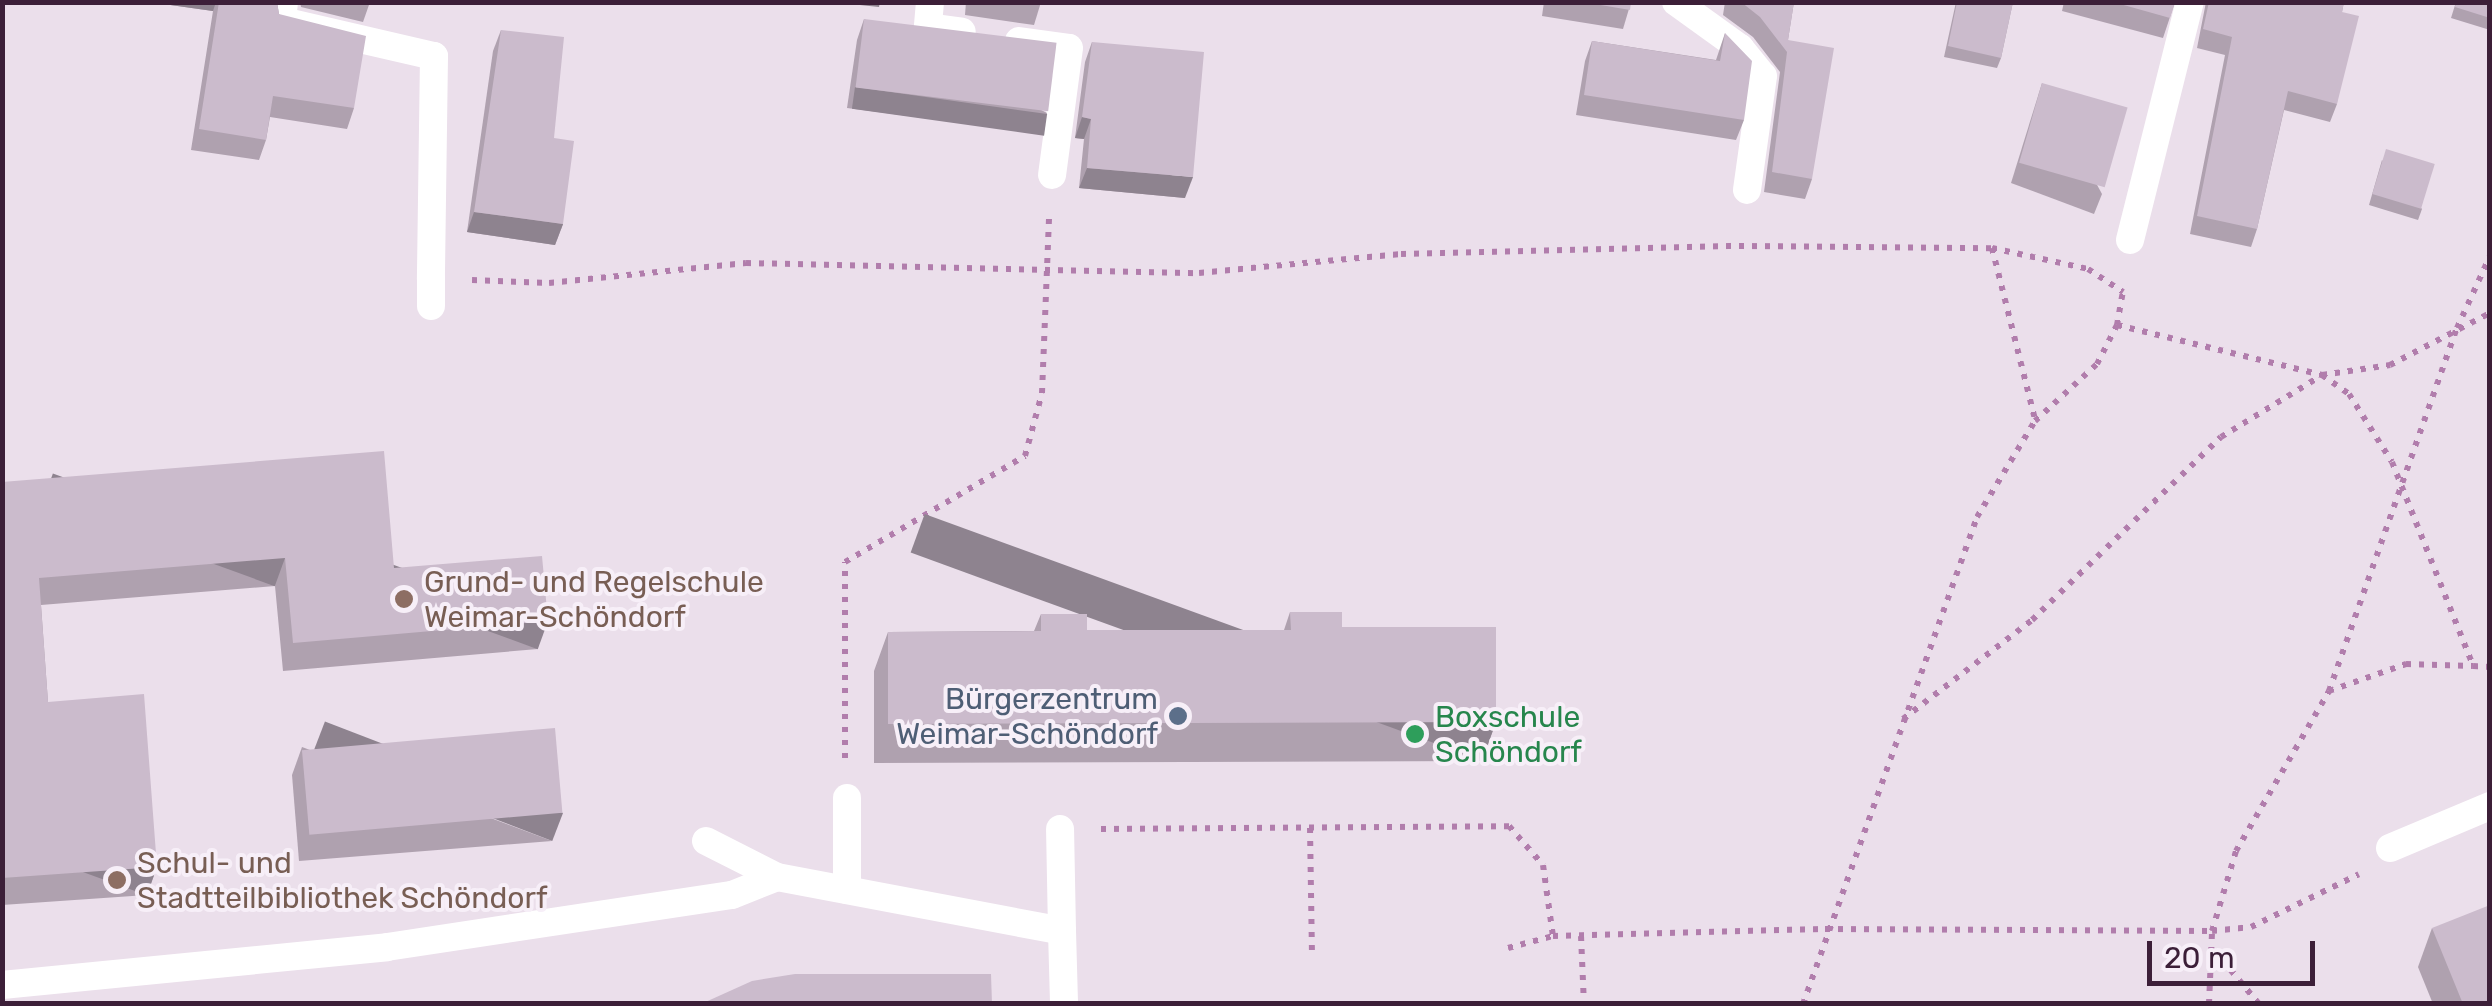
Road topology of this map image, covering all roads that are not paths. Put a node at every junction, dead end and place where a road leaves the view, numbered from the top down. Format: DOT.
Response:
graph roads {
  1 [pos="284,2"];
  2 [pos="930,2"];
  3 [pos="1676,2"];
  4 [pos="2190,2"];
  5 [pos="1052,176"];
  6 [pos="1747,190"];
  7 [pos="2130,240"];
  8 [pos="431,292"];
  9 [pos="847,798"];
  10 [pos="2490,806"];
  11 [pos="1060,830"];
  12 [pos="706,841"];
  13 [pos="2390,848"];
  14 [pos="777,877"];
  15 [pos="847,890"];
  16 [pos="1062,931"];
  17 [pos="2,985"];
  18 [pos="1064,1004"];
  1 -- 8 [label="street"];
  2 -- 5 [label="street"];
  3 -- 6 [label="street"];
  4 -- 7 [label="street"];
  9 -- 15 [label="street"];
  10 -- 13 [label="street"];
  11 -- 16 [label="street"];
  12 -- 14 [label="street"];
  14 -- 15 [label="street"];
  14 -- 17 [label="street"];
  15 -- 16 [label="street"];
  16 -- 18 [label="street"];
}
